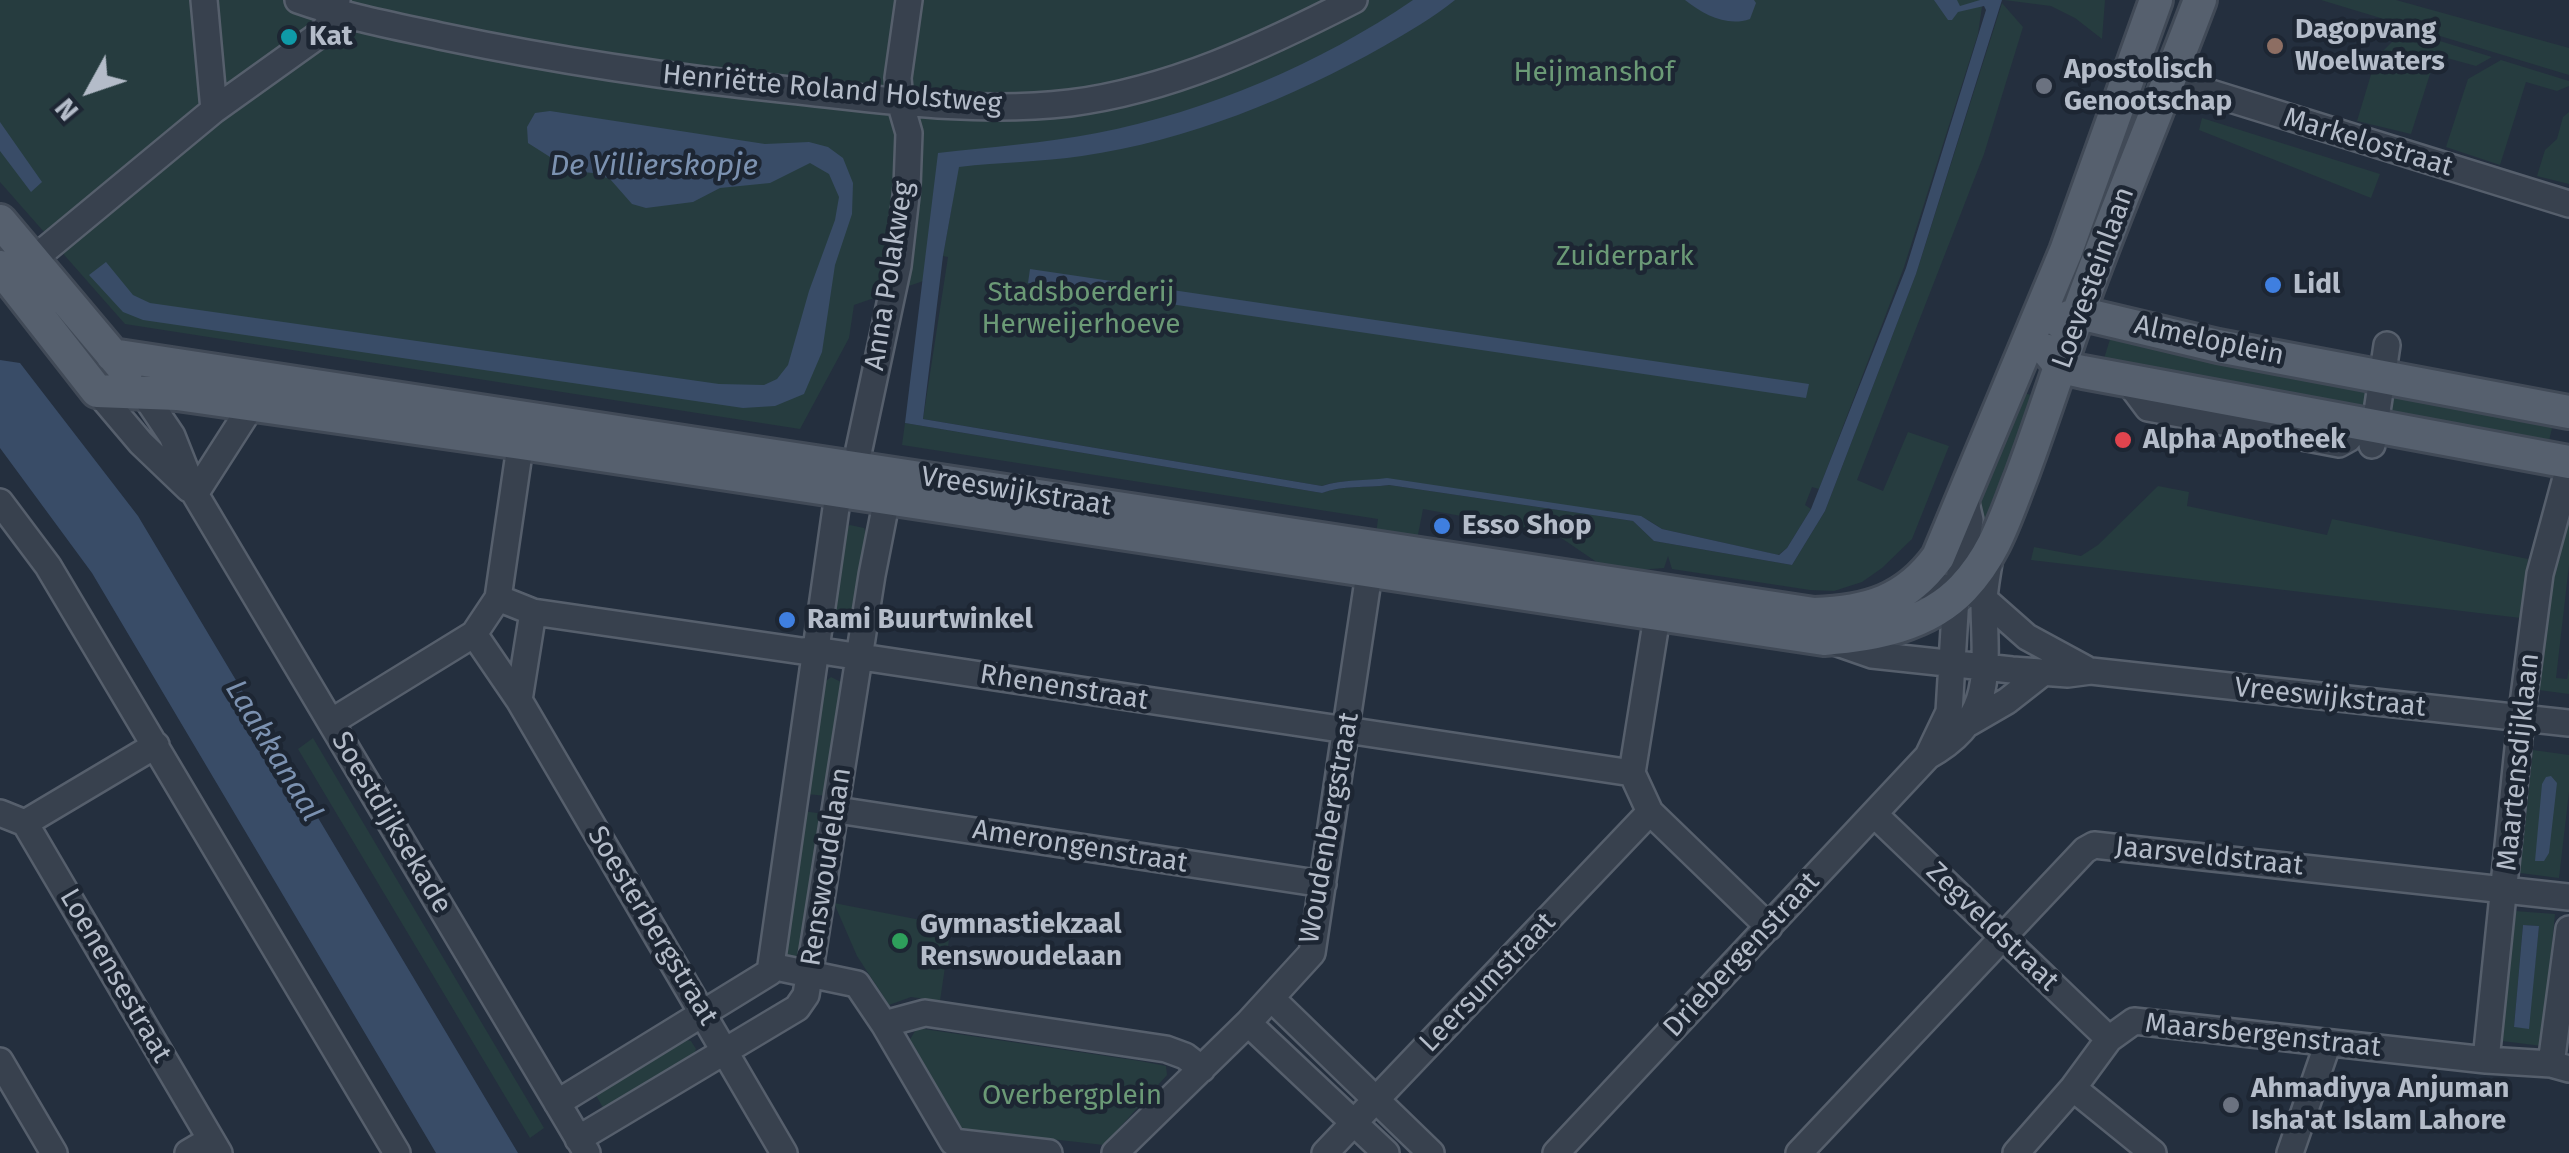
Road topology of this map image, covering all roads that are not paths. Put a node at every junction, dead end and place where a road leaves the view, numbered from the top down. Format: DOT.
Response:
graph roads {
  1 [pos="204,0"];
  2 [pos="298,0"];
  3 [pos="909,0"];
  4 [pos="1354,0"];
  5 [pos="2156,0"];
  6 [pos="2200,0"];
  7 [pos="336,7"];
  8 [pos="2169,80"];
  9 [pos="900,102"];
  10 [pos="214,110"];
  11 [pos="2569,204"];
  12 [pos="0,221"];
  13 [pos="34,258"];
  14 [pos="0,259"];
  15 [pos="0,267"];
  16 [pos="12,310"];
  17 [pos="2079,312"];
  18 [pos="2032,332"];
  19 [pos="112,355"];
  20 [pos="2061,367"];
  21 [pos="2388,367"];
  22 [pos="141,390"];
  23 [pos="97,391"];
  24 [pos="252,405"];
  25 [pos="2569,412"];
  26 [pos="2374,430"];
  27 [pos="523,431"];
  28 [pos="2569,464"];
  29 [pos="847,468"];
  30 [pos="889,485"];
  31 [pos="195,494"];
  32 [pos="1964,494"];
  33 [pos="0,502"];
  34 [pos="1990,556"];
  35 [pos="1372,558"];
  36 [pos="1915,585"];
  37 [pos="1965,593"];
  38 [pos="498,598"];
  39 [pos="1659,603"];
  40 [pos="533,612"];
  41 [pos="474,634"];
  42 [pos="1824,638"];
  43 [pos="815,650"];
  44 [pos="860,657"];
  45 [pos="1987,661"];
  46 [pos="1954,664"];
  47 [pos="2055,666"];
  48 [pos="518,700"];
  49 [pos="2522,719"];
  50 [pos="331,722"];
  51 [pos="1970,723"];
  52 [pos="2569,723"];
  53 [pos="1347,730"];
  54 [pos="156,745"];
  55 [pos="1928,756"];
  56 [pos="1632,773"];
  57 [pos="837,810"];
  58 [pos="0,812"];
  59 [pos="1650,812"];
  60 [pos="1874,814"];
  61 [pos="26,823"];
  62 [pos="1323,884"];
  63 [pos="2505,890"];
  64 [pos="2569,897"];
  65 [pos="1769,926"];
  66 [pos="2569,929"];
  67 [pos="2003,938"];
  68 [pos="771,966"];
  69 [pos="811,974"];
  70 [pos="1271,998"];
  71 [pos="704,1014"];
  72 [pos="1248,1022"];
  73 [pos="884,1024"];
  74 [pos="2109,1039"];
  75 [pos="2328,1043"];
  76 [pos="727,1050"];
  77 [pos="2486,1060"];
  78 [pos="0,1061"];
  79 [pos="2560,1066"];
  80 [pos="1202,1069"];
  81 [pos="2073,1088"];
  82 [pos="1376,1101"];
  83 [pos="557,1103"];
  84 [pos="1353,1124"];
  85 [pos="582,1146"];
  86 [pos="206,1149"];
  87 [pos="1032,1152"];
  88 [pos="54,1153"];
  89 [pos="398,1153"];
  90 [pos="784,1153"];
  91 [pos="1049,1153"];
  92 [pos="1114,1153"];
  93 [pos="1325,1153"];
  94 [pos="1386,1153"];
  95 [pos="1430,1153"];
  96 [pos="1556,1153"];
  97 [pos="1799,1153"];
  98 [pos="2016,1153"];
  99 [pos="2153,1153"];
  100 [pos="2290,1153"];
  1 -- 10 [label="street"];
  2 -- 7 [label="street, Henriëtte Roland Holstweg"];
  3 -- 9 [label="street, Anna Polakweg"];
  4 -- 9 [label="street, Henriëtte Roland Holstweg"];
  5 -- 18 [label="main road, Loevesteinlaan"];
  6 -- 8 [label="main road, Loevesteinlaan"];
  7 -- 9 [label="street, Henriëtte Roland Holstweg"];
  7 -- 10 [label="street"];
  8 -- 11 [label="street, Markelostraat"];
  8 -- 17 [label="main road, Loevesteinlaan"];
  9 -- 29 [label="street, Anna Polakweg"];
  10 -- 13 [label="street"];
  12 -- 13 [label="main road, Soestdijksekade"];
  13 -- 14 [label="main road"];
  13 -- 16 [label="main road"];
  13 -- 19 [label="main road, Soestdijksekade"];
  15 -- 16 [label="main road, Soestdijksekade"];
  16 -- 23 [label="main road, Soestdijksekade"];
  17 -- 18 [label="main road"];
  17 -- 20 [label="main road, Loevesteinlaan"];
  17 -- 21 [label="main road, Almeloplein"];
  18 -- 20 [label="main road"];
  18 -- 32 [label="main road, Loevesteinlaan"];
  19 -- 22 [label="main road, Soestdijksekade"];
  19 -- 27 [label="main road, Vreeswijkstraat"];
  20 -- 26 [label="main road, Almeloplein"];
  20 -- 34 [label="main road, Loevesteinlaan"];
  21 -- 25 [label="main road, Almeloplein"];
  21 -- 26 [label="street"];
  22 -- 23 [label="main road, Vreeswijkstraat"];
  22 -- 24 [label="main road, Vreeswijkstraat"];
  22 -- 31 [label="street, Soestdijksekade"];
  23 -- 31 [label="street, Soestdijksekade"];
  24 -- 27 [label="main road, Vreeswijkstraat"];
  24 -- 31 [label="street"];
  26 -- 28 [label="main road, Almeloplein"];
  27 -- 29 [label="main road, Vreeswijkstraat"];
  27 -- 38 [label="street"];
  28 -- 49 [label="street, Maartensdijklaan"];
  29 -- 30 [label="main road, Vreeswijkstraat"];
  29 -- 43 [label="street, Renswoudelaan"];
  30 -- 35 [label="main road, Vreeswijkstraat"];
  30 -- 44 [label="street, Renswoudelaan"];
  31 -- 50 [label="street, Soestdijksekade"];
  32 -- 36 [label="main road"];
  32 -- 37 [label="street, Driebergenstraat"];
  33 -- 54 [label="street"];
  34 -- 37 [label="main road, Vreeswijkstraat"];
  35 -- 39 [label="main road, Vreeswijkstraat"];
  35 -- 53 [label="street, Woudenbergstraat"];
  36 -- 37 [label="street, Vreeswijkstraat"];
  36 -- 39 [label="main road, Vreeswijkstraat"];
  37 -- 42 [label="main road, Vreeswijkstraat"];
  37 -- 45 [label="street, Driebergenstraat"];
  37 -- 46 [label="street, Driebergenstraat"];
  37 -- 47 [label="street, Vreeswijkstraat"];
  38 -- 40 [label="street, Rhenenstraat"];
  38 -- 41 [label="street"];
  39 -- 42 [label="main road, Vreeswijkstraat"];
  39 -- 56 [label="street"];
  40 -- 43 [label="street, Rhenenstraat"];
  40 -- 48 [label="street"];
  41 -- 48 [label="street, Soesterbergstraat"];
  41 -- 50 [label="street"];
  42 -- 46 [label="street, Vreeswijkstraat"];
  43 -- 44 [label="street, Rhenenstraat"];
  43 -- 68 [label="street, Renswoudelaan"];
  44 -- 53 [label="street, Rhenenstraat"];
  44 -- 57 [label="street, Renswoudelaan"];
  45 -- 46 [label="street, Vreeswijkstraat"];
  45 -- 47 [label="street, Vreeswijkstraat"];
  45 -- 51 [label="street, Driebergenstraat"];
  46 -- 55 [label="street, Driebergenstraat"];
  47 -- 49 [label="street, Vreeswijkstraat"];
  47 -- 51 [label="street"];
  48 -- 71 [label="street, Soesterbergstraat"];
  49 -- 52 [label="street, Vreeswijkstraat"];
  49 -- 63 [label="street, Maartensdijklaan"];
  50 -- 83 [label="street, Soestdijksekade"];
  51 -- 55 [label="street, Driebergenstraat"];
  53 -- 56 [label="street, Rhenenstraat"];
  53 -- 62 [label="street, Woudenbergstraat"];
  54 -- 61 [label="street"];
  54 -- 89 [label="street"];
  55 -- 60 [label="street, Driebergenstraat"];
  56 -- 59 [label="street"];
  57 -- 62 [label="street, Amerongenstraat"];
  57 -- 69 [label="street, Renswoudelaan"];
  58 -- 61 [label="street"];
  59 -- 65 [label="street"];
  59 -- 82 [label="street, Leersumstraat"];
  60 -- 65 [label="street, Driebergenstraat"];
  60 -- 67 [label="street, Zegveldstraat"];
  61 -- 86 [label="street, Loenensestraat"];
  62 -- 70 [label="street, Woudenbergstraat"];
  63 -- 64 [label="street, Jaarsveldstraat"];
  63 -- 67 [label="street, Jaarsveldstraat"];
  63 -- 77 [label="street, Maartensdijklaan"];
  65 -- 96 [label="street, Driebergenstraat"];
  66 -- 79 [label="street"];
  67 -- 74 [label="street, Zegveldstraat"];
  67 -- 97 [label="street, Jaarsveldstraat"];
  68 -- 69 [label="street"];
  68 -- 71 [label="street, Renswoudelaan"];
  69 -- 73 [label="street"];
  69 -- 76 [label="street, Renswoudelaan"];
  70 -- 72 [label="street, Woudenbergstraat"];
  70 -- 82 [label="street"];
  71 -- 76 [label="street, Soesterbergstraat"];
  71 -- 83 [label="street, Renswoudelaan"];
  72 -- 80 [label="street, Woudenbergstraat"];
  72 -- 84 [label="street"];
  73 -- 80 [label="street"];
  73 -- 87 [label="street"];
  74 -- 75 [label="street, Maarsbergenstraat"];
  74 -- 81 [label="street, Maarsbergenstraat"];
  75 -- 77 [label="street, Maarsbergenstraat"];
  75 -- 100 [label="street"];
  76 -- 85 [label="street, Renswoudelaan"];
  76 -- 90 [label="street, Soesterbergstraat"];
  77 -- 79 [label="street, Maarsbergenstraat"];
  78 -- 88 [label="street"];
  80 -- 92 [label="street, Woudenbergstraat"];
  81 -- 98 [label="street, Maarsbergenstraat"];
  81 -- 99 [label="street"];
  82 -- 84 [label="street, Leersumstraat"];
  82 -- 95 [label="street"];
  83 -- 85 [label="street, Soestdijksekade"];
  84 -- 93 [label="street, Leersumstraat"];
  84 -- 94 [label="street"];
  87 -- 91 [label="street"];
}
